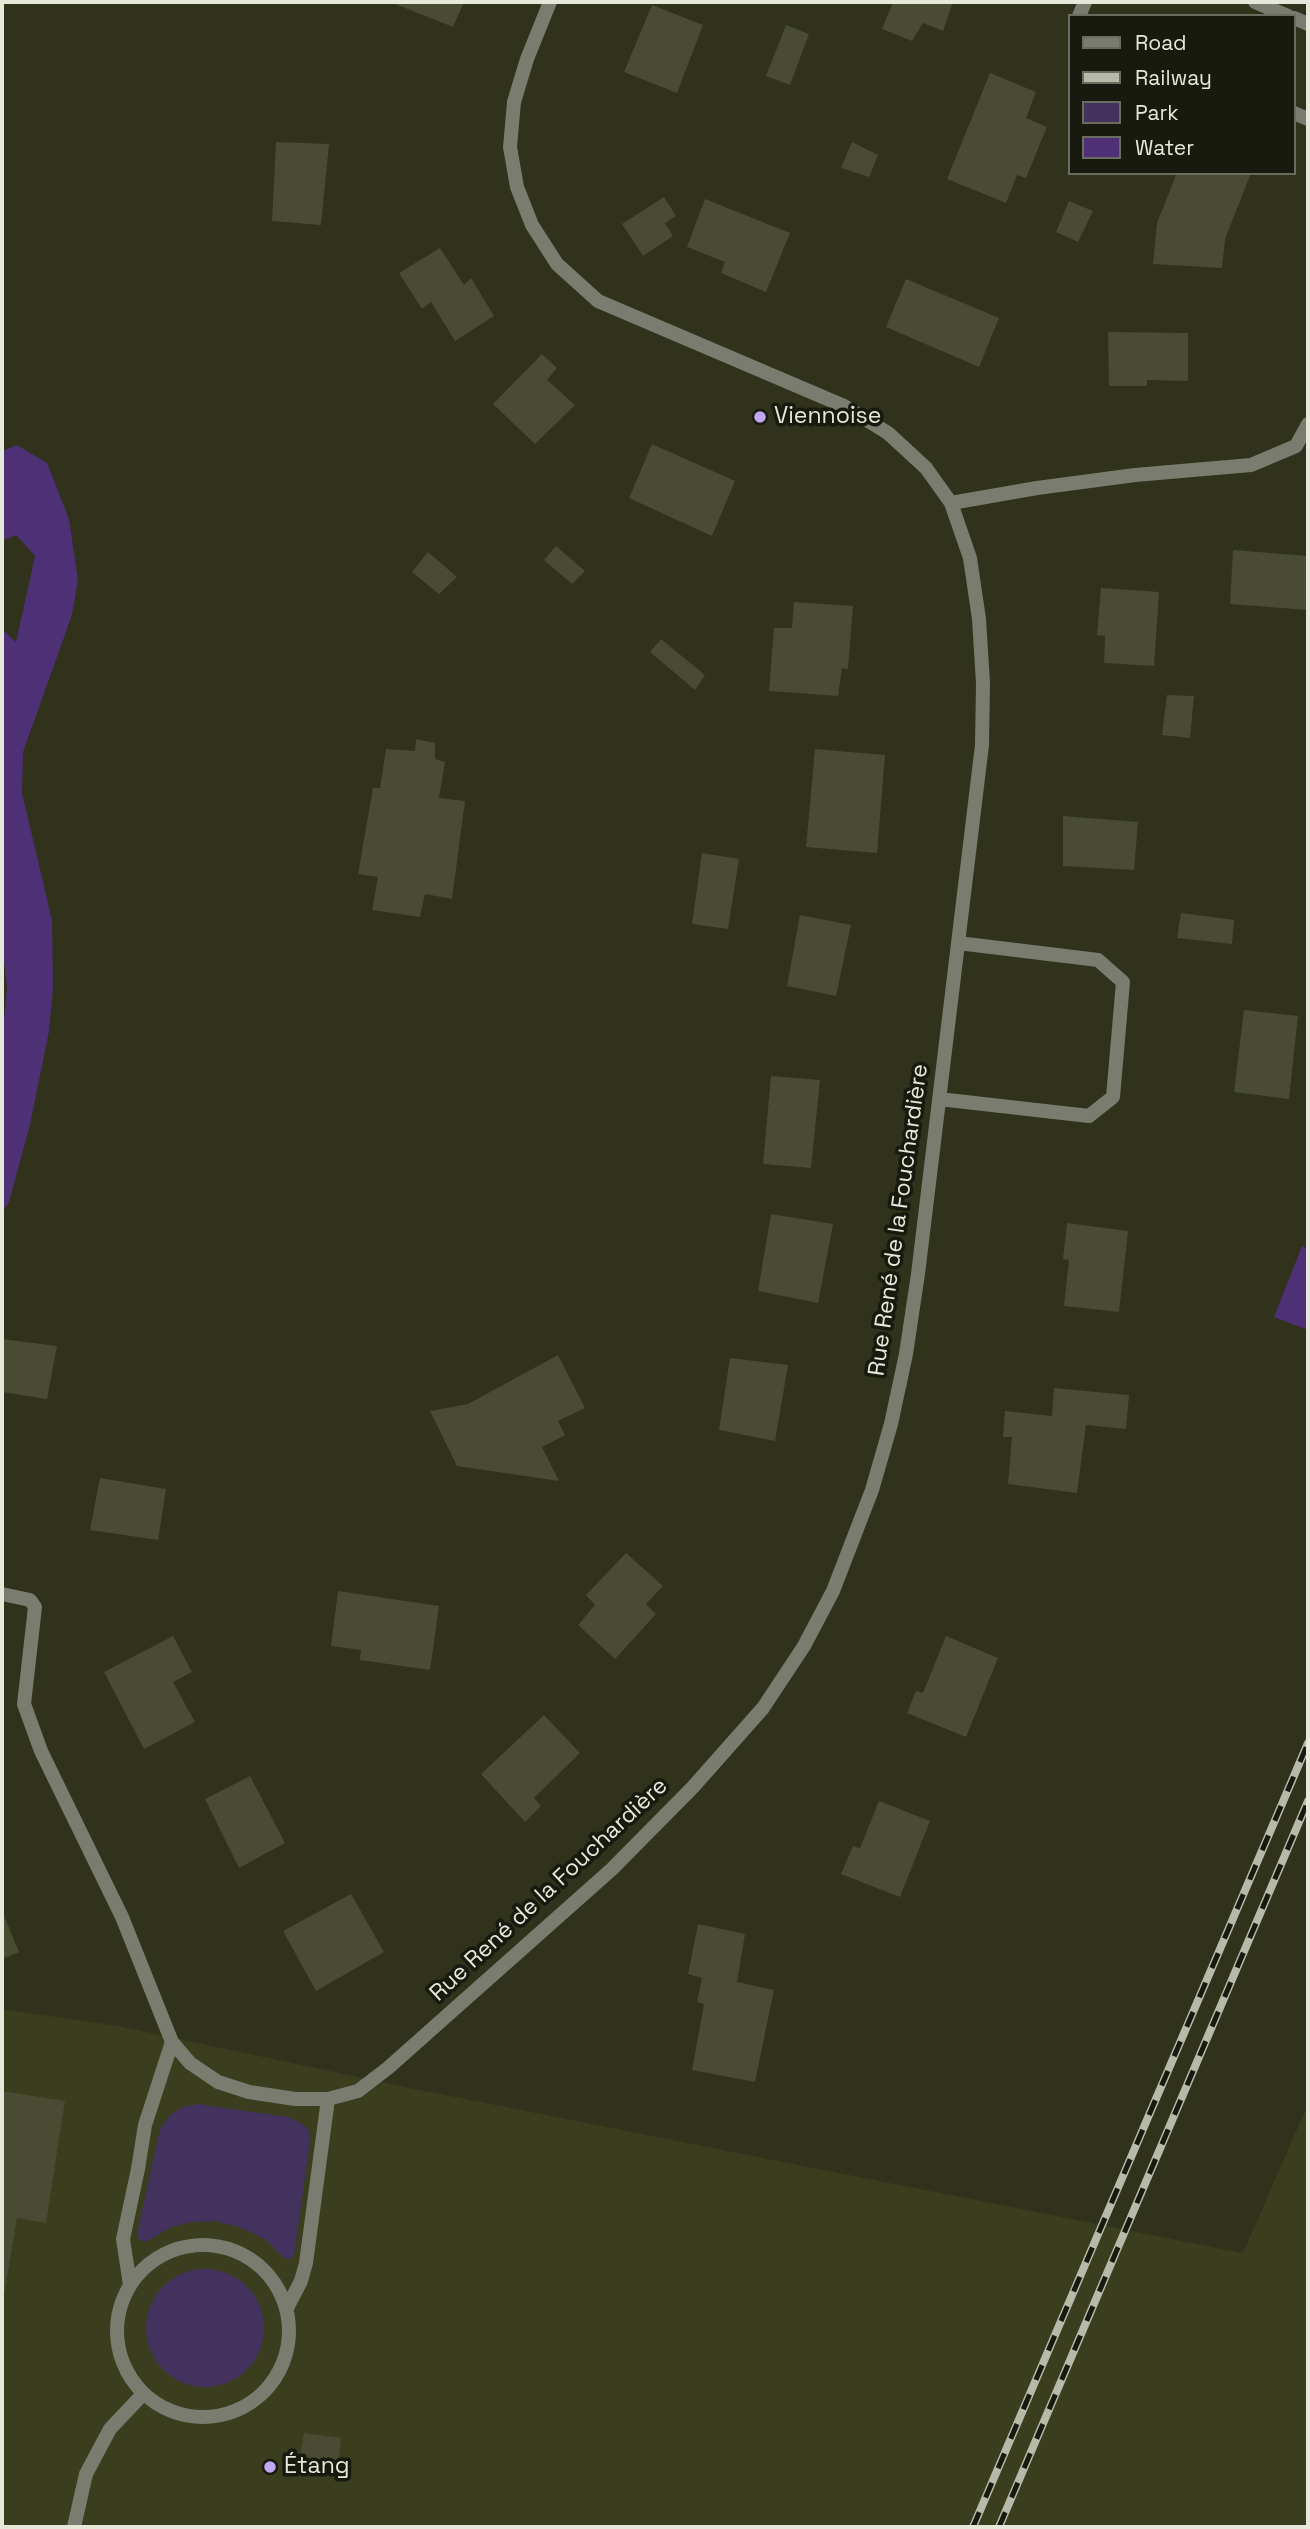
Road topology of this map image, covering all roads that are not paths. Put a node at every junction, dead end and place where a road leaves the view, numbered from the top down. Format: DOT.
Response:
graph roads {
  1 [pos="550,2"];
  2 [pos="1255,2"];
  3 [pos="1283,14"];
  4 [pos="1308,424"];
  5 [pos="951,503"];
  6 [pos="958,943"];
  7 [pos="939,1099"];
  8 [pos="2,1594"];
  9 [pos="172,2042"];
  10 [pos="328,2099"];
  11 [pos="130,2285"];
  12 [pos="287,2308"];
  13 [pos="143,2394"];
  14 [pos="74,2527"];
  1 -- 5 [label="street, Rue René de la Fouchardière"];
  2 -- 3 [label="street"];
  4 -- 5 [label="street"];
  5 -- 6 [label="street, Rue René de la Fouchardière"];
  6 -- 7 [label="street, Rue René de la Fouchardière"];
  6 -- 7 [label="street"];
  7 -- 10 [label="street, Rue René de la Fouchardière"];
  8 -- 9 [label="street, Rue René de la Fouchardière"];
  9 -- 10 [label="street, Rue René de la Fouchardière"];
  9 -- 11 [label="street"];
  10 -- 12 [label="street"];
  11 -- 12 [label="street"];
  11 -- 13 [label="street"];
  12 -- 13 [label="street"];
  13 -- 14 [label="street"];
}
